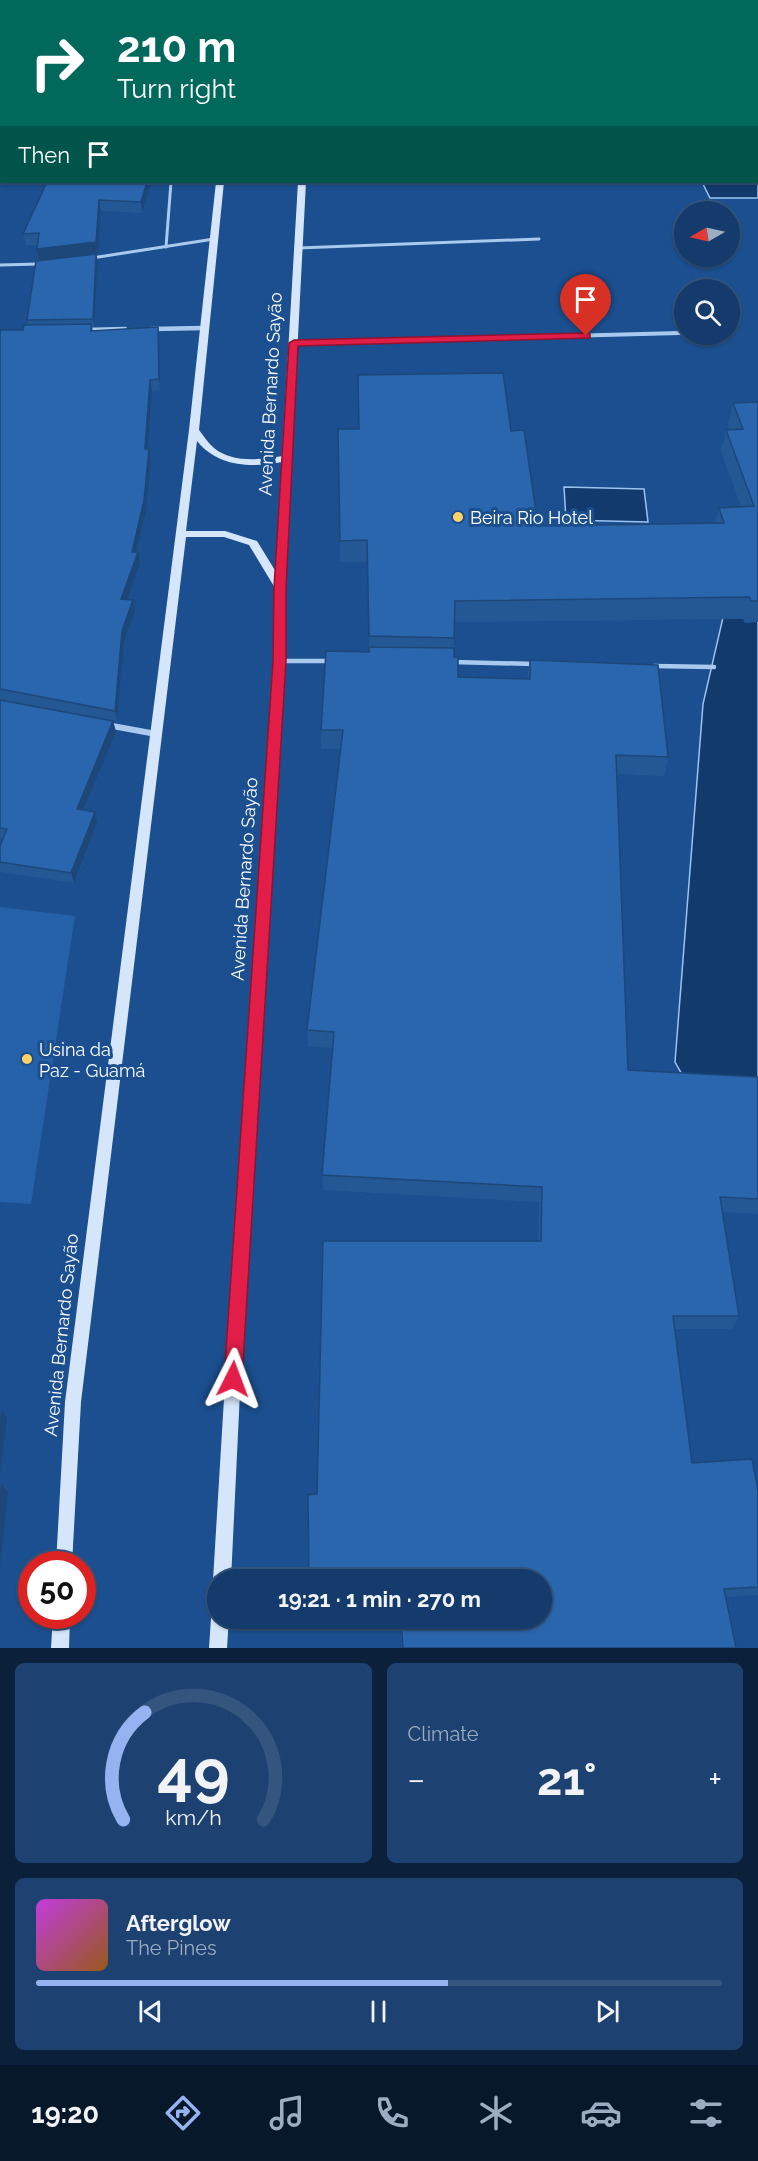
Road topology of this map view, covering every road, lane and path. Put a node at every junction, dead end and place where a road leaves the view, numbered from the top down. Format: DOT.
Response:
graph roads {
  1 [pos="171,183"];
  2 [pos="220,183"];
  3 [pos="302,183"];
  4 [pos="214,239"];
  5 [pos="538,239"];
  6 [pos="166,247"];
  7 [pos="298,248"];
  8 [pos="88,259"];
  9 [pos="44,264"];
  10 [pos="0,266"];
  11 [pos="204,328"];
  12 [pos="135,329"];
  13 [pos="147,329"];
  14 [pos="79,330"];
  15 [pos="674,333"];
  16 [pos="294,343"];
  17 [pos="194,430"];
  18 [pos="288,458"];
  19 [pos="180,534"];
  20 [pos="280,588"];
  21 [pos="279,661"];
  22 [pos="333,661"];
  23 [pos="446,662"];
  24 [pos="539,664"];
  25 [pos="644,666"];
  26 [pos="714,668"];
  27 [pos="100,724"];
  28 [pos="156,734"];
  29 [pos="65,1551"];
  30 [pos="223,1569"];
  31 [pos="61,1629"];
  32 [pos="219,1629"];
  33 [pos="60,1648"];
  34 [pos="218,1648"];
  1 -- 6 [label="lane"];
  2 -- 4 [label="main road, Avenida Bernardo Sayão"];
  3 -- 7 [label="main road, Avenida Bernardo Sayão"];
  4 -- 6 [label="lane"];
  4 -- 11 [label="main road, Avenida Bernardo Sayão"];
  5 -- 7 [label="lane"];
  6 -- 8 [label="lane"];
  7 -- 16 [label="main road, Avenida Bernardo Sayão"];
  9 -- 10 [label="lane"];
  11 -- 13 [label="street"];
  11 -- 17 [label="main road, Avenida Bernardo Sayão"];
  12 -- 14 [label="street"];
  15 -- 16 [label="lane"];
  16 -- 18 [label="main road, Avenida Bernardo Sayão"];
  17 -- 18 [label="main road"];
  17 -- 19 [label="main road, Avenida Bernardo Sayão"];
  18 -- 20 [label="main road, Avenida Bernardo Sayão"];
  19 -- 20 [label="main road"];
  19 -- 28 [label="main road, Avenida Bernardo Sayão"];
  20 -- 21 [label="main road, Avenida Bernardo Sayão"];
  21 -- 22 [label="lane"];
  21 -- 30 [label="main road, Avenida Bernardo Sayão"];
  23 -- 24 [label="lane"];
  25 -- 26 [label="lane"];
  27 -- 28 [label="street"];
  28 -- 29 [label="main road, Avenida Bernardo Sayão"];
  31 -- 33 [label="main road"];
  32 -- 34 [label="main road"];
}
